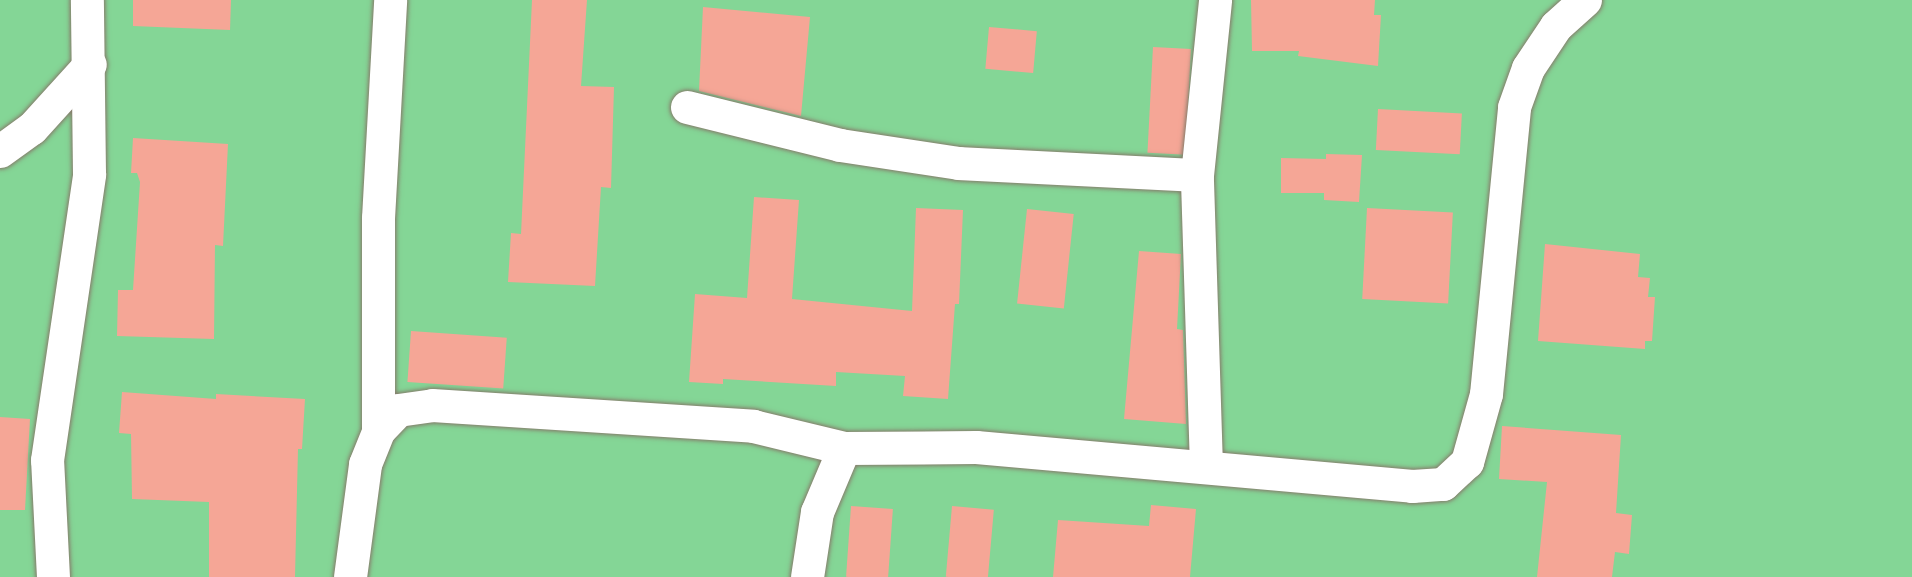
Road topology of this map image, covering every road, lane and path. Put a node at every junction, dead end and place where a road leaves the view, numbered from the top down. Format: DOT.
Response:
graph roads {
  1 [pos="87,0"];
  2 [pos="390,0"];
  3 [pos="1215,0"];
  4 [pos="1585,0"];
  5 [pos="1552,13"];
  6 [pos="90,64"];
  7 [pos="687,107"];
  8 [pos="0,151"];
  9 [pos="1197,175"];
  10 [pos="378,431"];
  11 [pos="844,448"];
  12 [pos="1206,467"];
  13 [pos="53,577"];
  14 [pos="350,577"];
  15 [pos="807,577"];
  1 -- 6 [label="street"];
  2 -- 10 [label="street"];
  3 -- 9 [label="street"];
  4 -- 5 [label="street"];
  5 -- 12 [label="street"];
  6 -- 8 [label="street"];
  6 -- 13 [label="street"];
  7 -- 9 [label="street"];
  9 -- 12 [label="street"];
  10 -- 11 [label="street"];
  10 -- 14 [label="street"];
  11 -- 12 [label="street"];
  11 -- 15 [label="street"];
}
